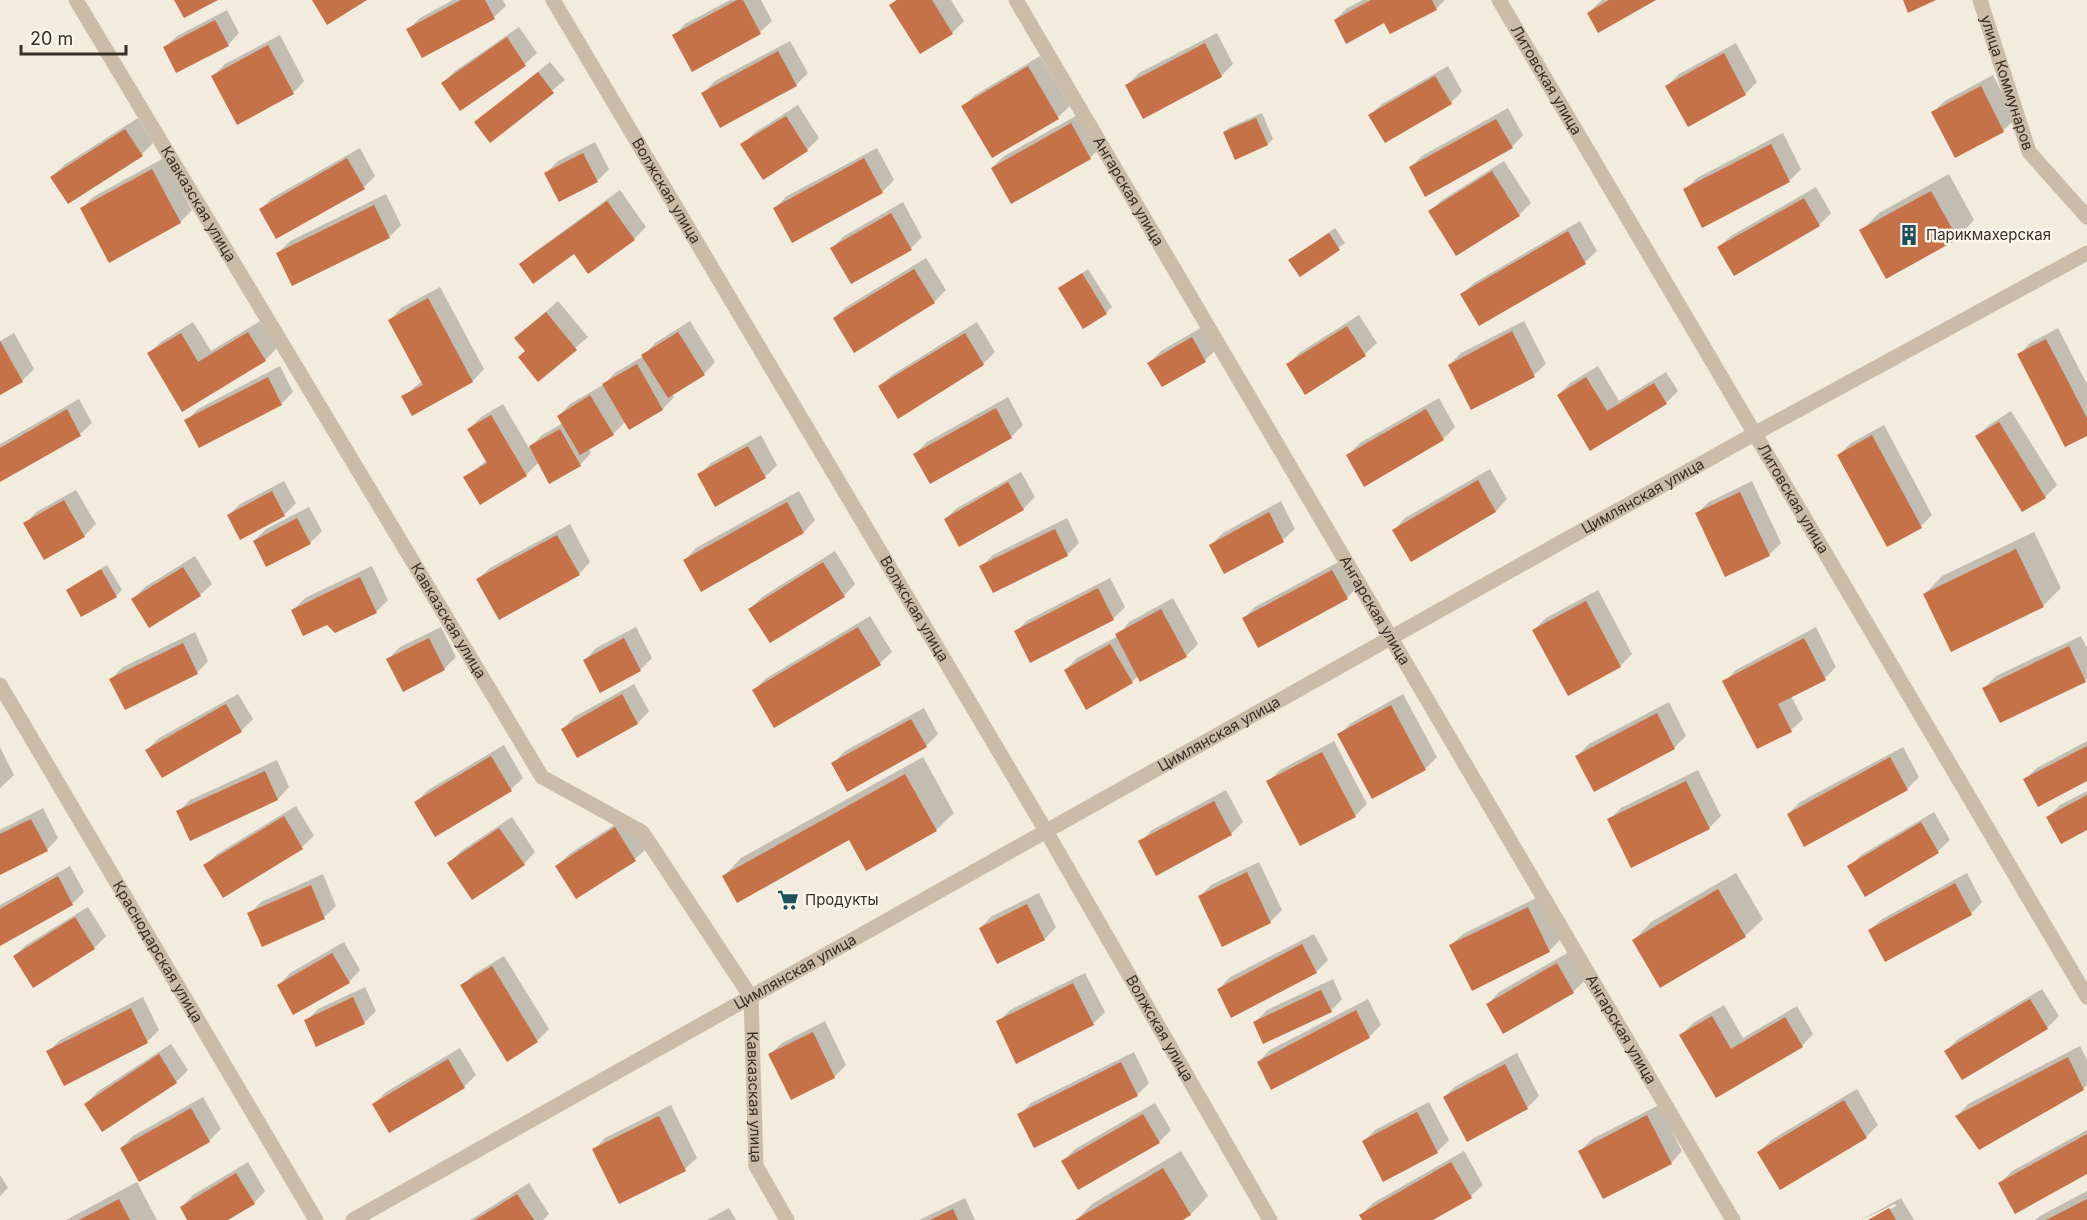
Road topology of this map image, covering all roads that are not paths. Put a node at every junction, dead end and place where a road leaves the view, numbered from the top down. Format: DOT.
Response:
graph roads {
  1 [pos="76,0"];
  2 [pos="553,0"];
  3 [pos="1016,0"];
  4 [pos="1499,0"];
  5 [pos="1980,0"];
  6 [pos="2087,217"];
  7 [pos="2087,253"];
  8 [pos="1754,434"];
  9 [pos="1390,638"];
  10 [pos="0,685"];
  11 [pos="1046,831"];
  12 [pos="751,997"];
  13 [pos="2087,998"];
  14 [pos="316,1220"];
  15 [pos="353,1220"];
  16 [pos="788,1220"];
  17 [pos="1270,1220"];
  18 [pos="1733,1220"];
  1 -- 12 [label="street, Кавказская улица"];
  2 -- 11 [label="street, Волжская улица"];
  3 -- 9 [label="street, Ангарская улица"];
  4 -- 8 [label="street, Литовская улица"];
  5 -- 6 [label="street, улица Коммунаров"];
  7 -- 8 [label="street, Цимлянская улица"];
  8 -- 9 [label="street, Цимлянская улица"];
  8 -- 13 [label="street, Литовская улица"];
  9 -- 11 [label="street, Цимлянская улица"];
  9 -- 18 [label="street, Ангарская улица"];
  10 -- 14 [label="street, Краснодарская улица"];
  11 -- 12 [label="street, Цимлянская улица"];
  11 -- 17 [label="street, Волжская улица"];
  12 -- 15 [label="street, Цимлянская улица"];
  12 -- 16 [label="street, Кавказская улица"];
}
